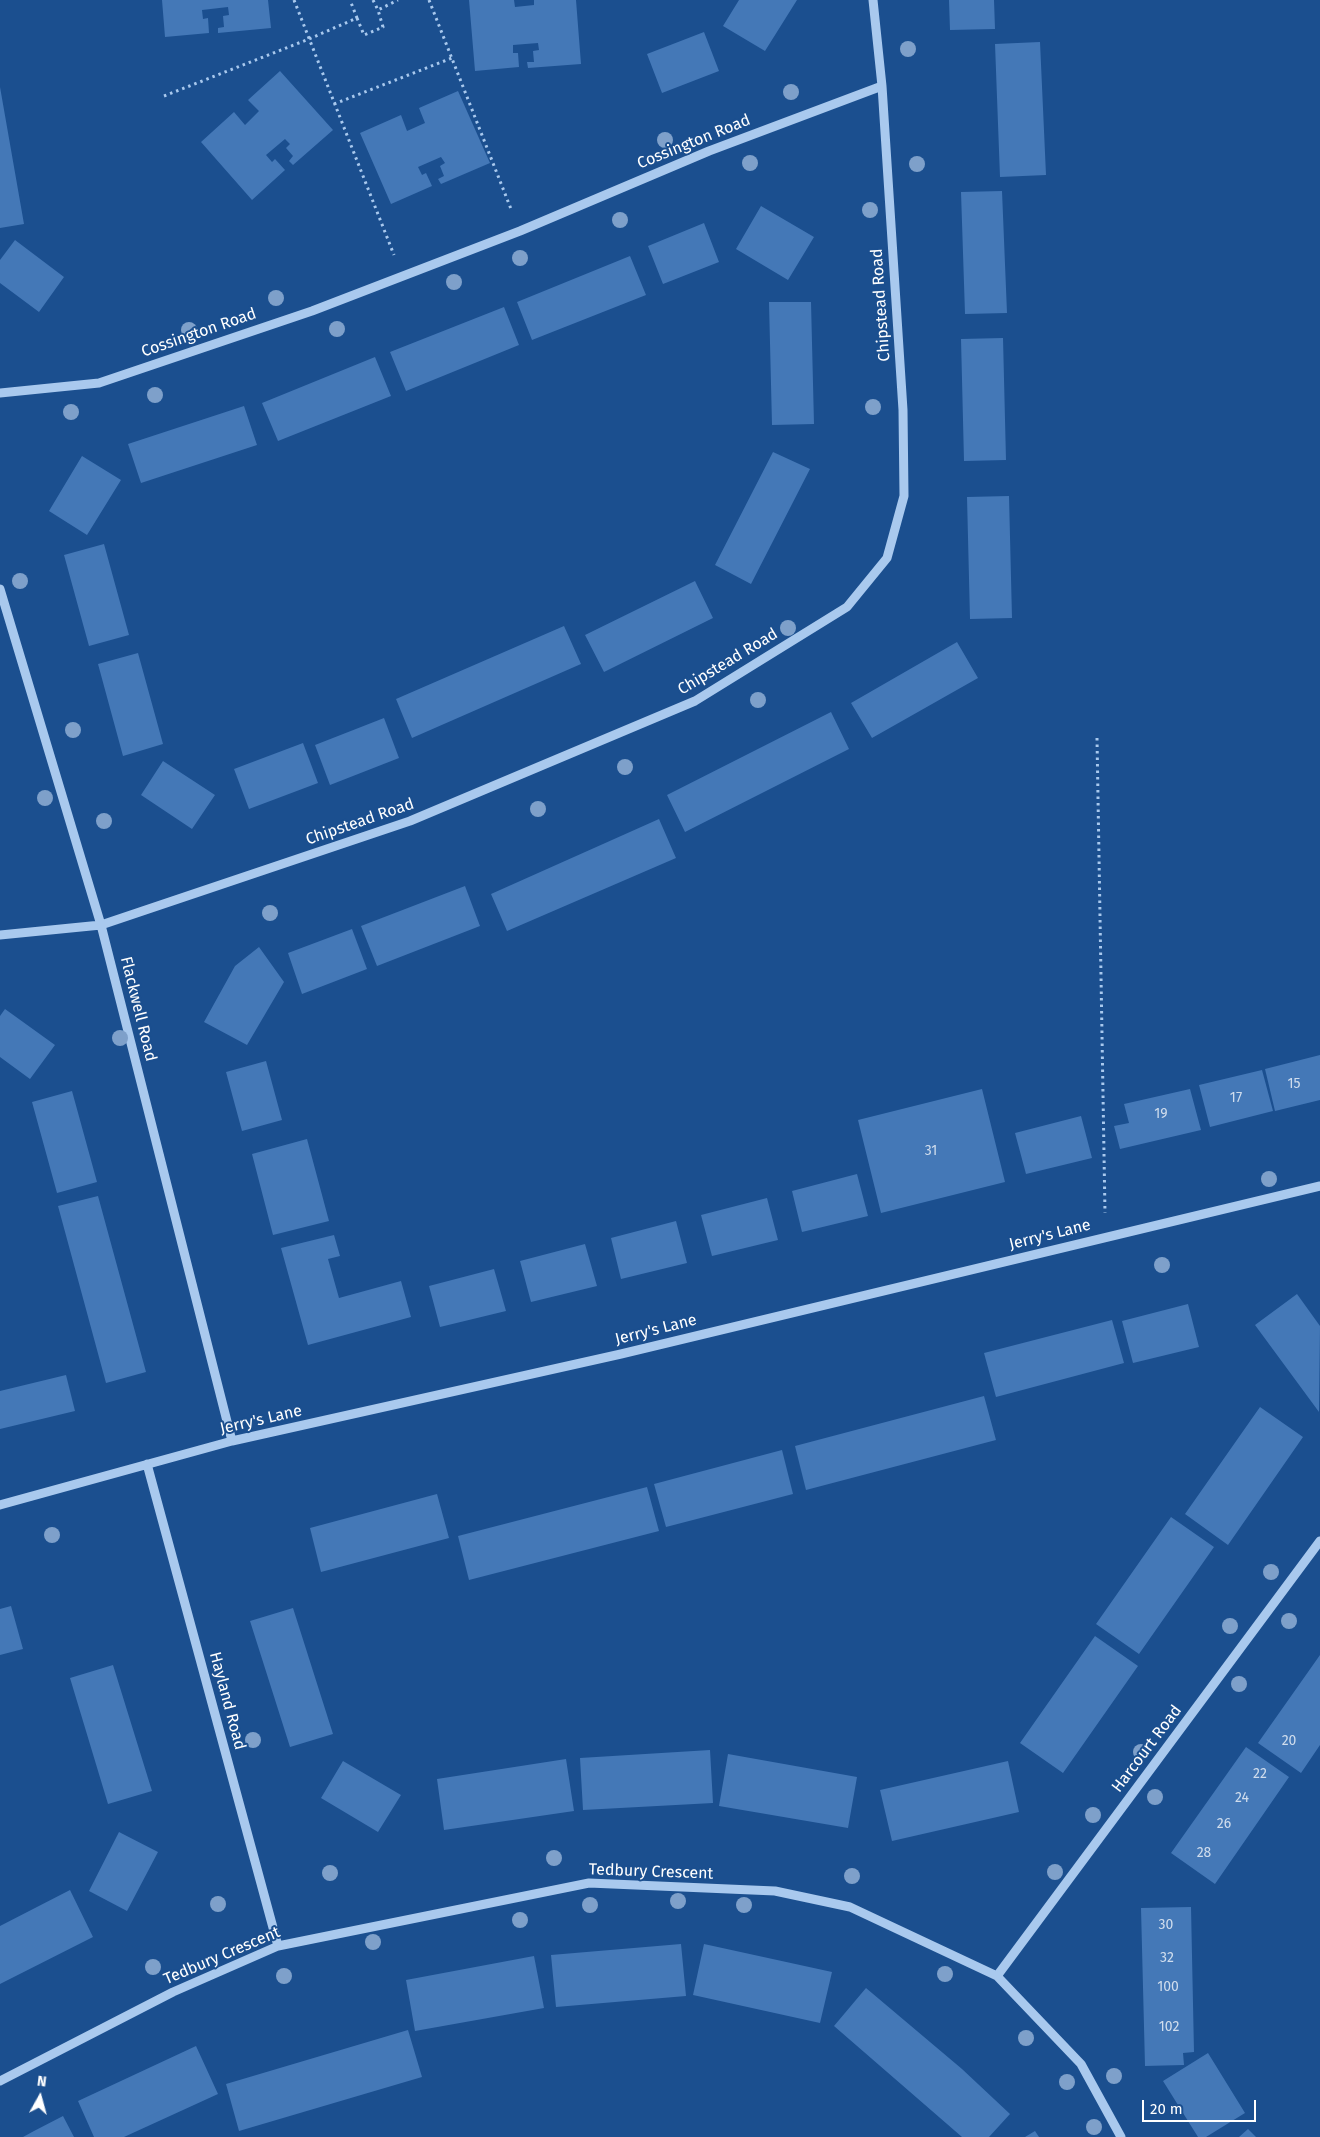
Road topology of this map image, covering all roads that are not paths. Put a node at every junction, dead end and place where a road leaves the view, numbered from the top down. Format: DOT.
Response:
graph roads {
  1 [pos="874,0"];
  2 [pos="882,86"];
  3 [pos="0,393"];
  4 [pos="0,589"];
  5 [pos="101,925"];
  6 [pos="0,935"];
  7 [pos="1320,1186"];
  8 [pos="232,1441"];
  9 [pos="147,1464"];
  10 [pos="0,1505"];
  11 [pos="1320,1541"];
  12 [pos="278,1946"];
  13 [pos="997,1976"];
  14 [pos="0,2081"];
  15 [pos="1121,2137"];
  1 -- 2 [label="street, Chipstead Road"];
  2 -- 3 [label="street, Cossington Road"];
  2 -- 5 [label="street, Chipstead Road"];
  4 -- 5 [label="street, Flackwell Road"];
  5 -- 6 [label="street, Chipstead Road"];
  5 -- 8 [label="street, Flackwell Road"];
  7 -- 8 [label="street, Jerry's Lane"];
  8 -- 9 [label="street, Jerry's Lane"];
  9 -- 10 [label="street, Jerry's Lane"];
  9 -- 12 [label="street, Hayland Road"];
  11 -- 13 [label="street, Harcourt Road"];
  12 -- 13 [label="street, Tedbury Crescent"];
  12 -- 14 [label="street, Tedbury Crescent"];
  13 -- 15 [label="street, Tedbury Crescent"];
}
